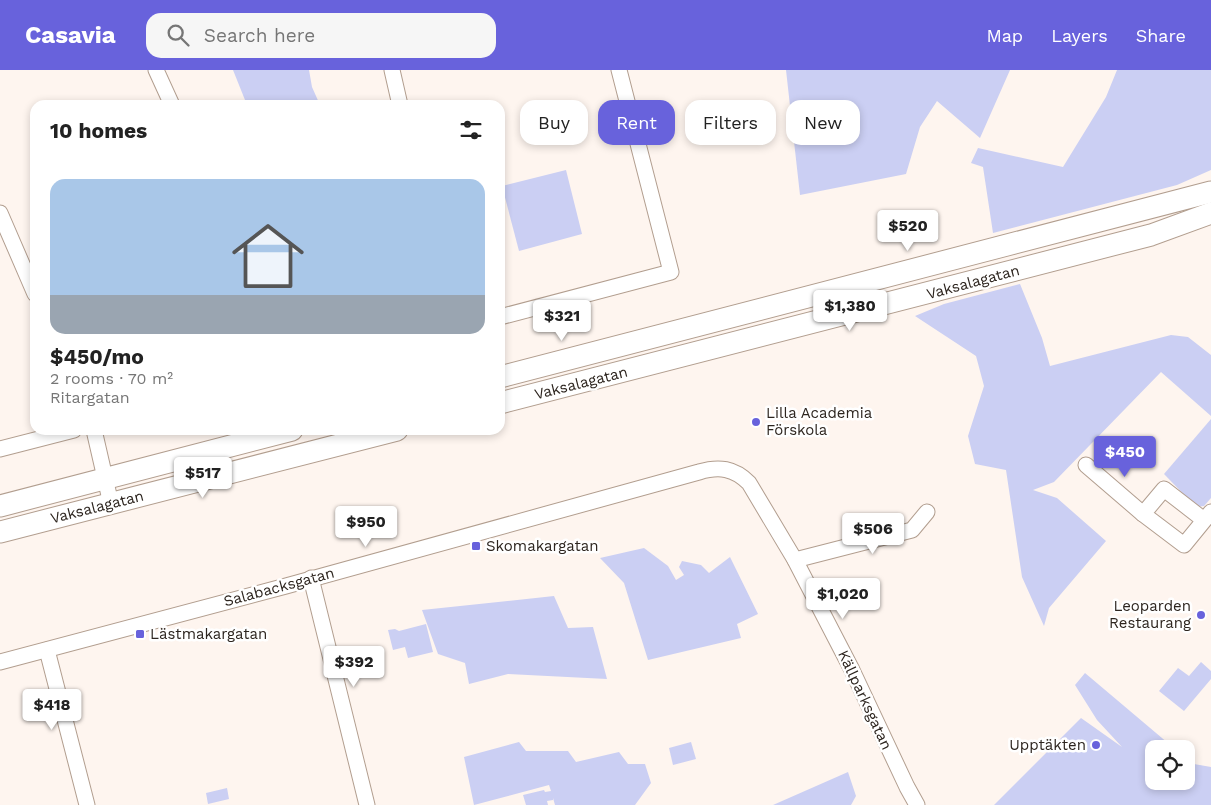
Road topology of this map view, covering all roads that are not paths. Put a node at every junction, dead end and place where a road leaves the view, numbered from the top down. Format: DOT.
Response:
graph roads {
  1 [pos="156,70"];
  2 [pos="392,70"];
  3 [pos="619,70"];
  4 [pos="170,100"];
  5 [pos="399,100"];
  6 [pos="1211,192"];
  7 [pos="0,213"];
  8 [pos="1211,213"];
  9 [pos="30,282"];
  10 [pos="505,316"];
  11 [pos="505,376"];
  12 [pos="505,402"];
  13 [pos="53,435"];
  14 [pos="95,435"];
  15 [pos="273,435"];
  16 [pos="378,435"];
  17 [pos="0,448"];
  18 [pos="1086,465"];
  19 [pos="732,470"];
  20 [pos="106,478"];
  21 [pos="111,504"];
  22 [pos="0,506"];
  23 [pos="927,512"];
  24 [pos="1143,514"];
  25 [pos="1208,516"];
  26 [pos="0,532"];
  27 [pos="795,560"];
  28 [pos="310,578"];
  29 [pos="47,650"];
  30 [pos="0,662"];
  31 [pos="87,805"];
  32 [pos="367,805"];
  33 [pos="917,805"];
  1 -- 4 [label="street"];
  2 -- 5 [label="street"];
  3 -- 10 [label="street"];
  6 -- 11 [label="main road, Vaksalagatan"];
  7 -- 9 [label="street"];
  8 -- 12 [label="main road, Vaksalagatan"];
  13 -- 17 [label="street"];
  14 -- 20 [label="street"];
  15 -- 20 [label="main road, Vaksalagatan"];
  16 -- 21 [label="main road, Vaksalagatan"];
  18 -- 24 [label="street"];
  19 -- 27 [label="street, Källparksgatan"];
  19 -- 28 [label="street, Salabacksgatan"];
  20 -- 21 [label="street"];
  20 -- 22 [label="main road, Vaksalagatan"];
  21 -- 26 [label="main road, Vaksalagatan"];
  23 -- 27 [label="street"];
  24 -- 25 [label="street"];
  24 -- 25 [label="street"];
  27 -- 33 [label="street, Källparksgatan"];
  28 -- 29 [label="street, Salabacksgatan"];
  28 -- 32 [label="street"];
  29 -- 30 [label="street, Salabacksgatan"];
  29 -- 31 [label="street"];
}
